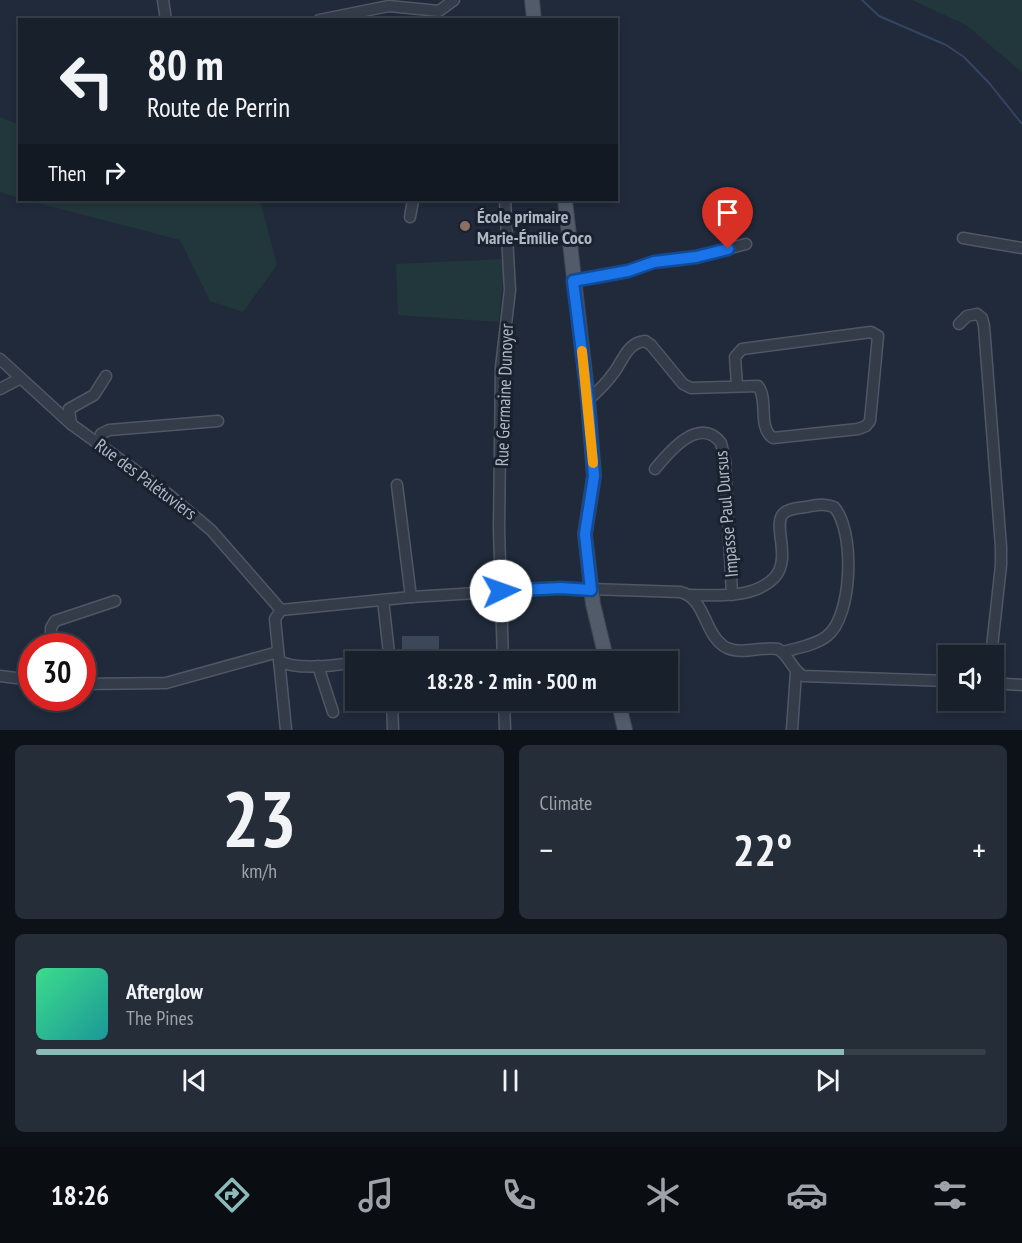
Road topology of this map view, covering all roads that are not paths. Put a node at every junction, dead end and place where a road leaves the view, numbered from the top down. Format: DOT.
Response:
graph roads {
  1 [pos="163,0"];
  2 [pos="454,0"];
  3 [pos="532,0"];
  4 [pos="166,18"];
  5 [pos="329,18"];
  6 [pos="534,18"];
  7 [pos="413,201"];
  8 [pos="505,201"];
  9 [pos="565,201"];
  10 [pos="410,217"];
  11 [pos="963,238"];
  12 [pos="746,244"];
  13 [pos="1022,248"];
  14 [pos="573,281"];
  15 [pos="959,324"];
  16 [pos="0,359"];
  17 [pos="106,376"];
  18 [pos="19,379"];
  19 [pos="736,385"];
  20 [pos="0,389"];
  21 [pos="588,400"];
  22 [pos="218,421"];
  23 [pos="71,424"];
  24 [pos="99,443"];
  25 [pos="655,469"];
  26 [pos="397,485"];
  27 [pos="591,590"];
  28 [pos="501,591"];
  29 [pos="690,595"];
  30 [pos="732,595"];
  31 [pos="411,597"];
  32 [pos="384,600"];
  33 [pos="115,601"];
  34 [pos="281,610"];
  35 [pos="51,633"];
  36 [pos="992,645"];
  37 [pos="389,651"];
  38 [pos="503,651"];
  39 [pos="605,651"];
  40 [pos="783,652"];
  41 [pos="278,656"];
  42 [pos="345,663"];
  43 [pos="318,666"];
  44 [pos="796,672"];
  45 [pos="0,676"];
  46 [pos="18,678"];
  47 [pos="938,681"];
  48 [pos="96,684"];
  49 [pos="1004,684"];
  50 [pos="1022,685"];
  51 [pos="392,711"];
  52 [pos="504,711"];
  53 [pos="621,711"];
  54 [pos="333,712"];
  55 [pos="286,730"];
  56 [pos="393,730"];
  57 [pos="505,730"];
  58 [pos="625,730"];
  59 [pos="792,730"];
  1 -- 4 [label="street"];
  2 -- 5 [label="street"];
  3 -- 6 [label="main road"];
  7 -- 10 [label="street"];
  8 -- 28 [label="street, Rue Germaine Dunoyer"];
  9 -- 14 [label="main road"];
  11 -- 13 [label="street"];
  12 -- 14 [label="street"];
  14 -- 21 [label="main road"];
  15 -- 36 [label="street"];
  16 -- 18 [label="street, Rue des Palétuviers"];
  17 -- 23 [label="street"];
  18 -- 20 [label="street"];
  18 -- 23 [label="street, Rue des Palétuviers"];
  19 -- 19 [label="street"];
  19 -- 21 [label="street"];
  21 -- 27 [label="main road"];
  22 -- 24 [label="street"];
  23 -- 24 [label="street, Rue des Palétuviers"];
  24 -- 34 [label="street, Rue des Palétuviers"];
  25 -- 30 [label="street, Impasse Paul Dursus"];
  26 -- 31 [label="street"];
  27 -- 28 [label="street"];
  27 -- 29 [label="street"];
  27 -- 39 [label="main road"];
  28 -- 31 [label="street"];
  28 -- 38 [label="street, Rue Germaine Dunoyer"];
  29 -- 30 [label="street"];
  29 -- 40 [label="street"];
  30 -- 40 [label="street"];
  31 -- 32 [label="street"];
  32 -- 34 [label="street"];
  32 -- 37 [label="street"];
  33 -- 35 [label="street"];
  34 -- 41 [label="street"];
  40 -- 44 [label="street"];
  41 -- 43 [label="street"];
  41 -- 48 [label="street"];
  41 -- 55 [label="street"];
  42 -- 43 [label="street"];
  43 -- 54 [label="street"];
  44 -- 47 [label="street"];
  44 -- 59 [label="street"];
  45 -- 46 [label="street"];
  49 -- 50 [label="street"];
  51 -- 56 [label="street"];
  52 -- 57 [label="street"];
  53 -- 58 [label="main road"];
}
